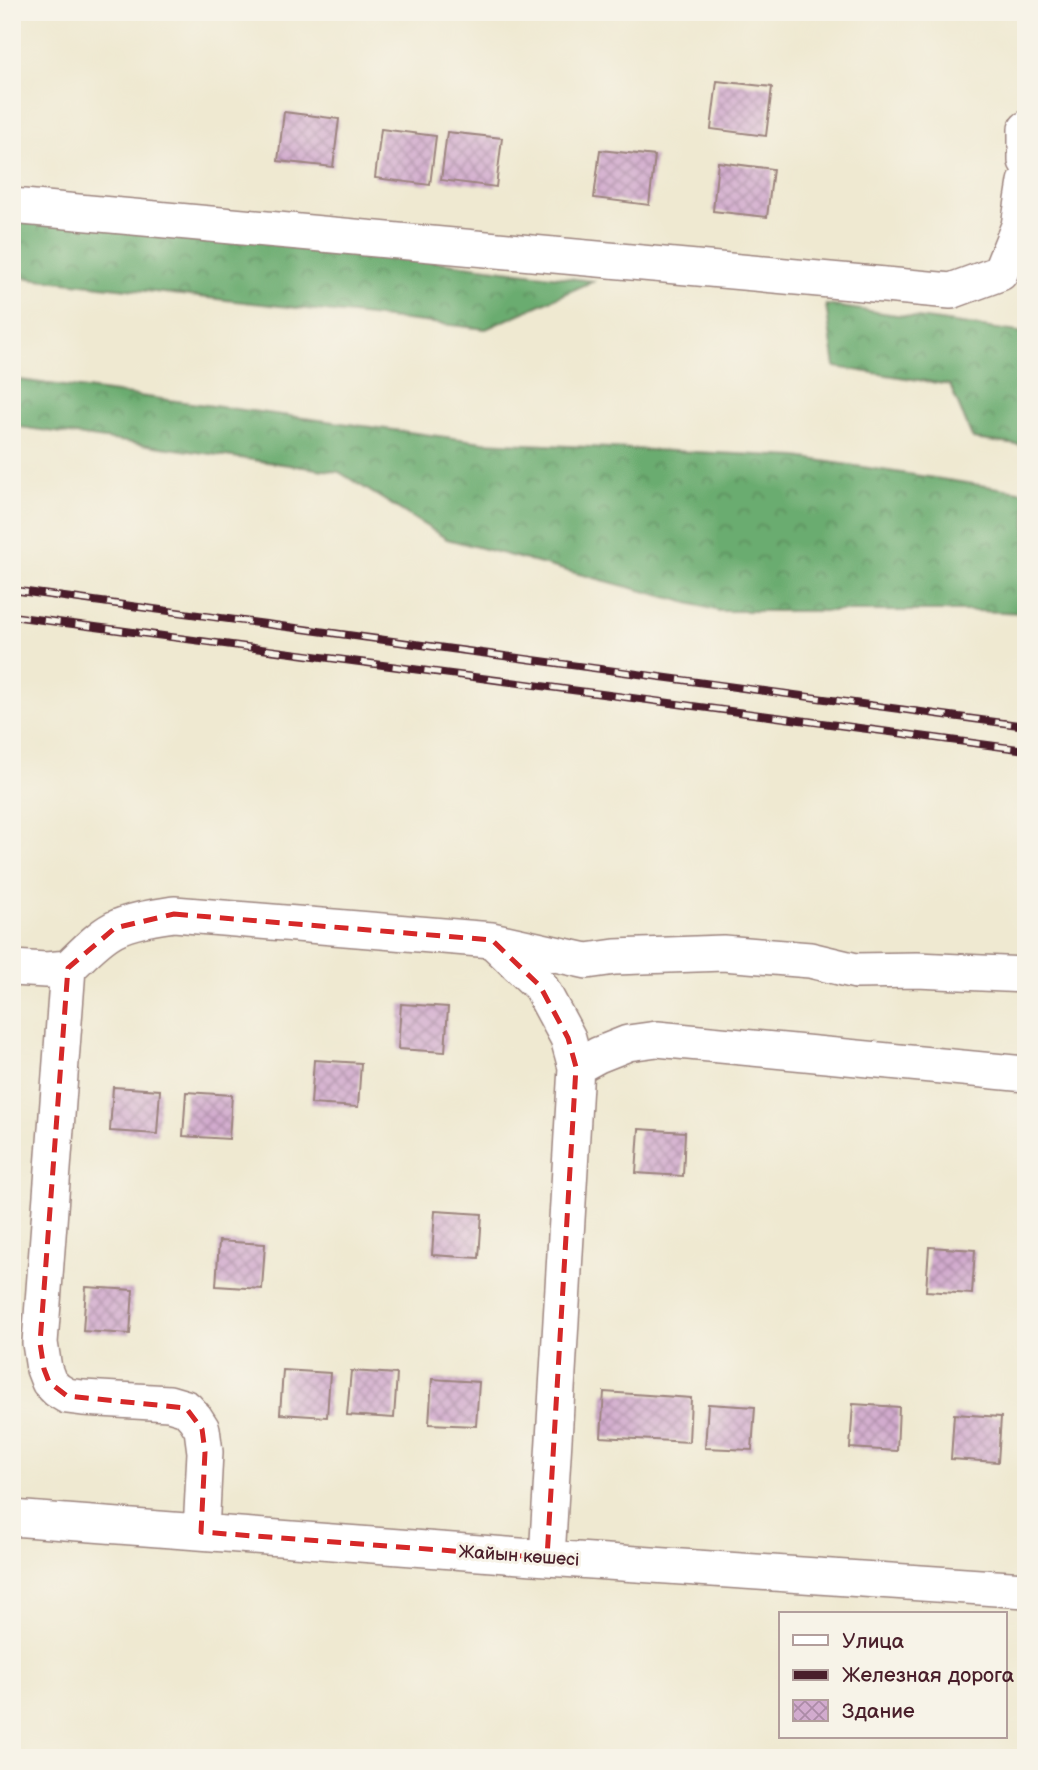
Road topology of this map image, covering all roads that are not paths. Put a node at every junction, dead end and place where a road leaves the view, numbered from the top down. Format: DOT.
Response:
graph roads {
  1 [pos="1026,129"];
  2 [pos="1026,162"];
  3 [pos="1026,182"];
  4 [pos="12,206"];
  5 [pos="492,940"];
  6 [pos="12,968"];
  7 [pos="68,968"];
  8 [pos="1026,975"];
  9 [pos="576,1068"];
  10 [pos="1026,1074"];
  11 [pos="12,1518"];
  12 [pos="201,1532"];
  13 [pos="547,1558"];
  14 [pos="1026,1590"];
  1 -- 2 [label="street"];
  3 -- 4 [label="street"];
  5 -- 7 [label="street"];
  5 -- 8 [label="street"];
  5 -- 9 [label="street"];
  6 -- 7 [label="street"];
  7 -- 12 [label="street"];
  9 -- 10 [label="street"];
  9 -- 13 [label="street"];
  11 -- 12 [label="street, Жайын көшесі"];
  12 -- 13 [label="street, Жайын көшесі"];
  13 -- 14 [label="street, Жайын көшесі"];
}
